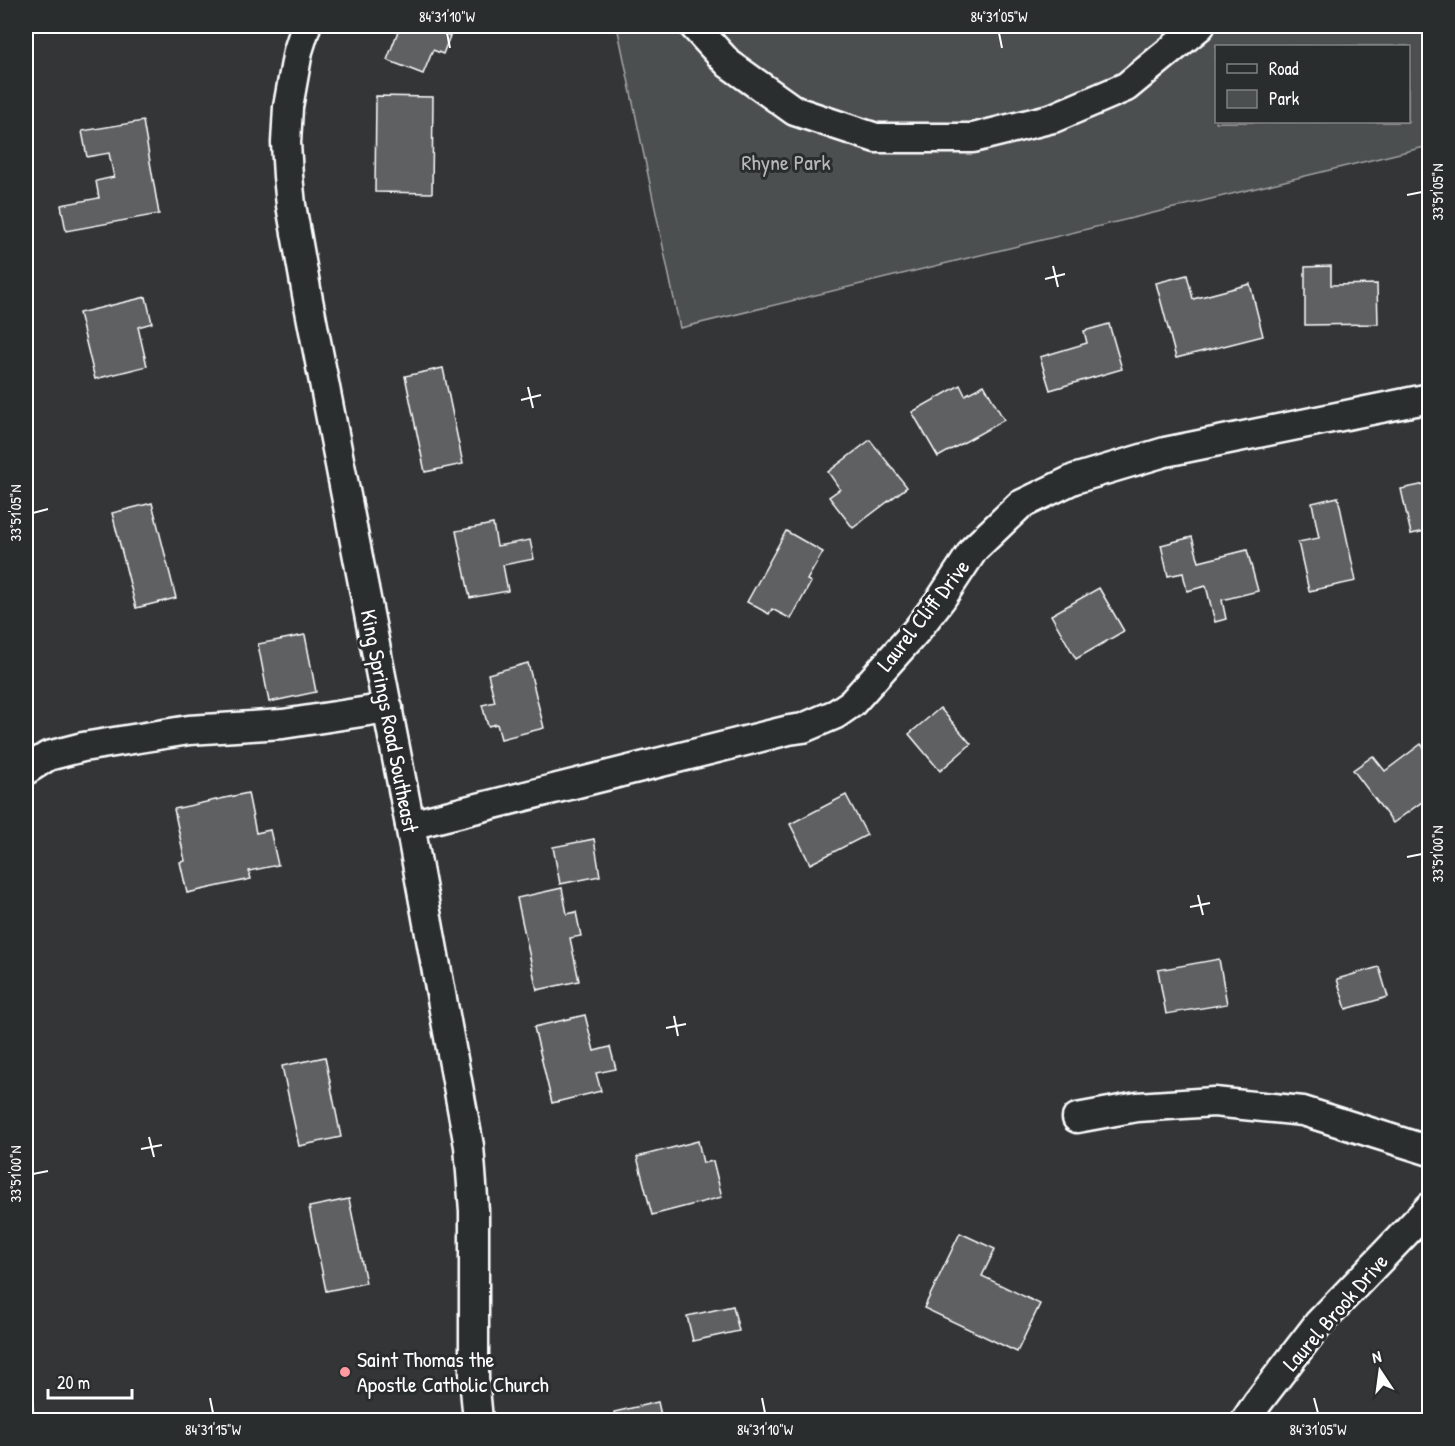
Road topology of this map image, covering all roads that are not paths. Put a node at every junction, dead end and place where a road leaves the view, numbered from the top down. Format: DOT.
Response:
graph roads {
  1 [pos="306,26"];
  2 [pos="694,26"];
  3 [pos="1200,26"];
  4 [pos="1430,398"];
  5 [pos="388,708"];
  6 [pos="26,770"];
  7 [pos="410,825"];
  8 [pos="1077,1118"];
  9 [pos="1430,1151"];
  10 [pos="1430,1207"];
  11 [pos="478,1420"];
  12 [pos="1246,1420"];
  1 -- 5 [label="street, King Springs Road Southeast"];
  2 -- 3 [label="street"];
  4 -- 7 [label="street, Laurel Cliff Drive"];
  5 -- 6 [label="street"];
  5 -- 7 [label="street, King Springs Road Southeast"];
  7 -- 11 [label="street, King Springs Road Southeast"];
  8 -- 9 [label="street"];
  10 -- 12 [label="street, Laurel Brook Drive"];
}
